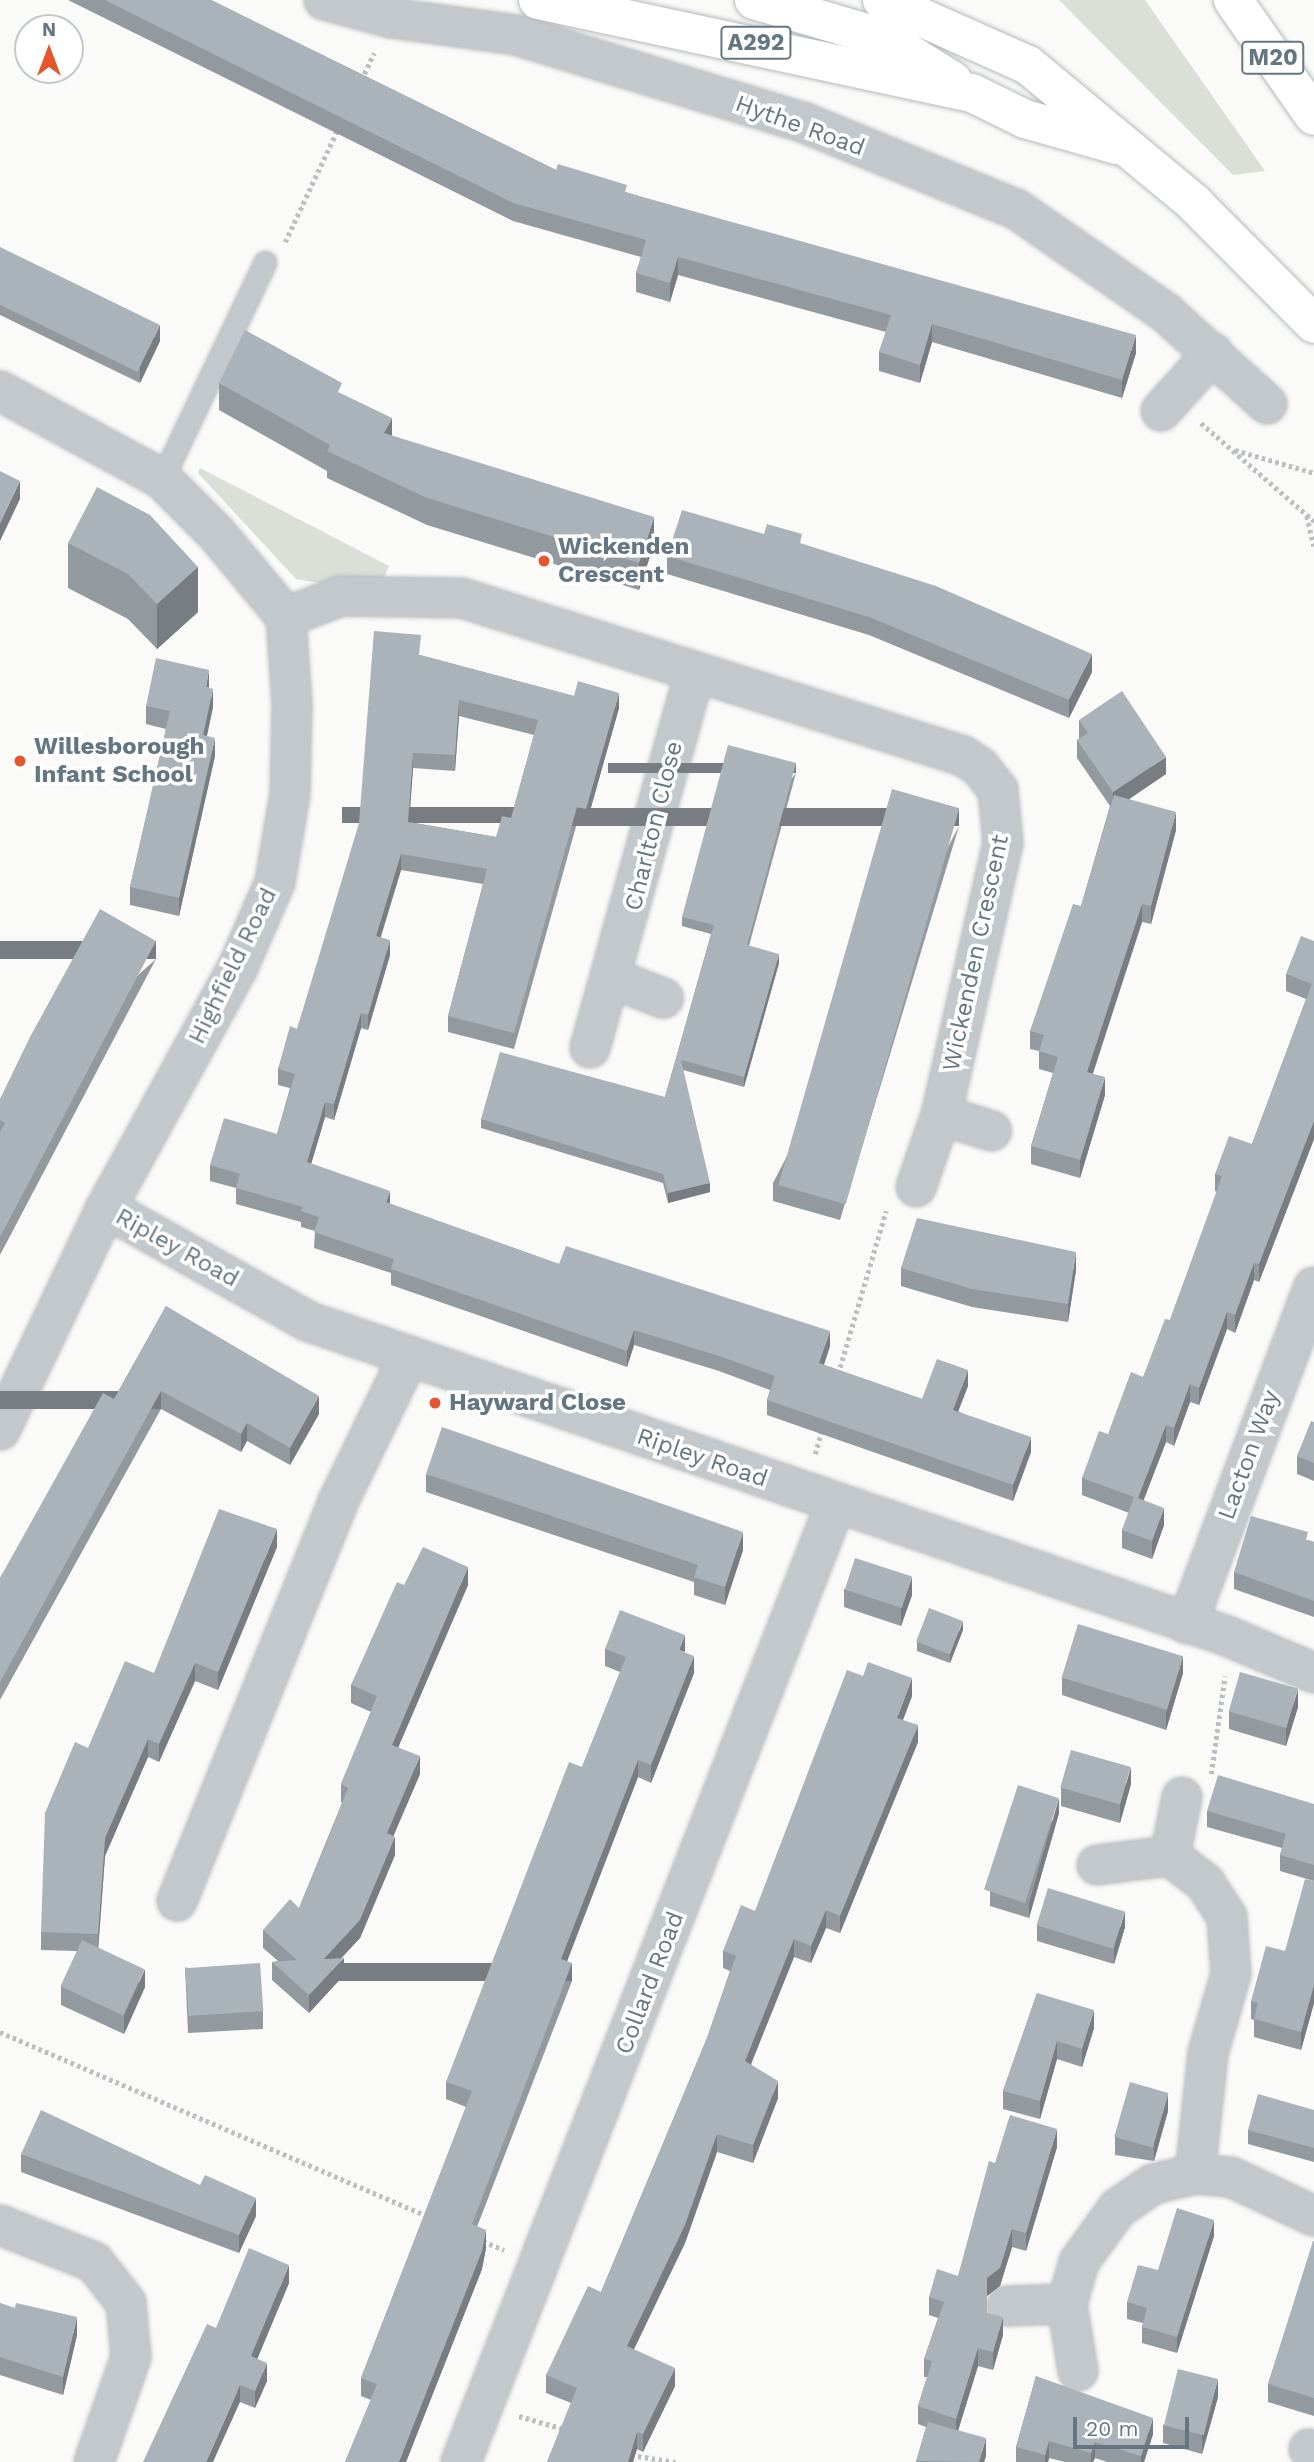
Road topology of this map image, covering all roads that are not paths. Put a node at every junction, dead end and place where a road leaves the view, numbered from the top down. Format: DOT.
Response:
graph roads {
  1 [pos="538,0"];
  2 [pos="754,0"];
  3 [pos="882,0"];
  4 [pos="1233,0"];
  5 [pos="336,2"];
  6 [pos="972,93"];
  7 [pos="1314,116"];
  8 [pos="1117,145"];
  9 [pos="265,261"];
  10 [pos="1314,324"];
  11 [pos="1213,353"];
  12 [pos="0,391"];
  13 [pos="1267,404"];
  14 [pos="1161,411"];
  15 [pos="162,479"];
  16 [pos="286,617"];
  17 [pos="695,672"];
  18 [pos="614,979"];
  19 [pos="663,998"];
  20 [pos="590,1048"];
  21 [pos="941,1115"];
  22 [pos="992,1131"];
  23 [pos="916,1187"];
  24 [pos="106,1208"];
  25 [pos="1314,1287"];
  26 [pos="408,1358"];
  27 [pos="0,1430"];
  28 [pos="820,1498"];
  29 [pos="1187,1624"];
  30 [pos="1314,1672"];
  31 [pos="1182,1797"];
  32 [pos="1170,1856"];
  33 [pos="1097,1865"];
  34 [pos="177,1901"];
  35 [pos="1195,2174"];
  36 [pos="1314,2216"];
  37 [pos="3,2233"];
  38 [pos="1067,2304"];
  39 [pos="1007,2306"];
  40 [pos="1078,2371"];
  41 [pos="94,2462"];
  42 [pos="461,2462"];
  1 -- 6 [label="main road, A292"];
  2 -- 6 [label="main road"];
  3 -- 8 [label="main road, A292"];
  4 -- 7 [label="main road, M20"];
  5 -- 11 [label="street, Hythe Road"];
  6 -- 8 [label="main road, A292"];
  8 -- 10 [label="main road, A292"];
  9 -- 15 [label="lane"];
  11 -- 13 [label="street, Hythe Road"];
  11 -- 14 [label="street"];
  12 -- 15 [label="street"];
  15 -- 16 [label="street"];
  16 -- 17 [label="street, Wickenden Crescent"];
  16 -- 24 [label="street, Highfield Road"];
  17 -- 18 [label="street, Charlton Close"];
  17 -- 21 [label="street, Wickenden Crescent"];
  18 -- 19 [label="street"];
  18 -- 20 [label="street, Charlton Close"];
  21 -- 22 [label="street"];
  21 -- 23 [label="street, Wickenden Crescent"];
  24 -- 26 [label="street, Ripley Road"];
  24 -- 27 [label="street, Highfield Road"];
  25 -- 29 [label="street, Lacton Way"];
  26 -- 28 [label="street, Ripley Road"];
  26 -- 34 [label="street"];
  28 -- 29 [label="street, Ripley Road"];
  28 -- 42 [label="street, Collard Road"];
  29 -- 30 [label="street, Ripley Road"];
  31 -- 32 [label="street"];
  32 -- 33 [label="street"];
  32 -- 35 [label="street"];
  35 -- 36 [label="street"];
  35 -- 38 [label="street"];
  37 -- 41 [label="street"];
  38 -- 39 [label="street"];
  38 -- 40 [label="street"];
}
